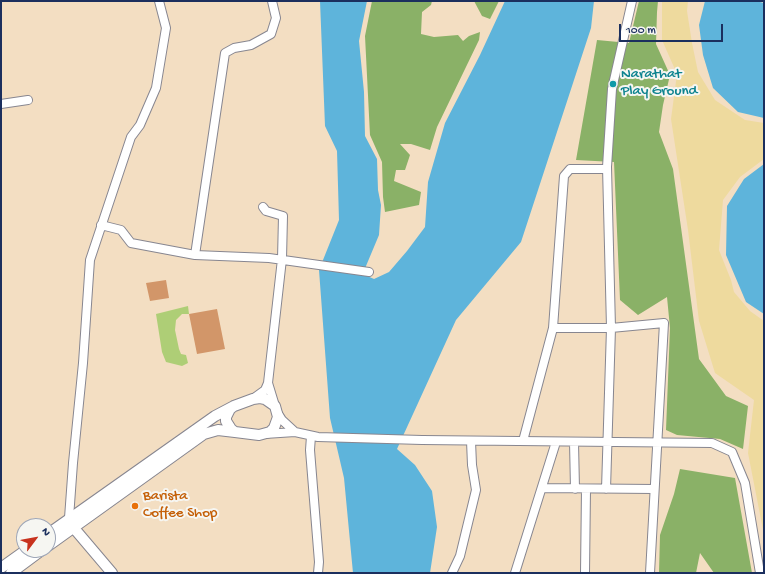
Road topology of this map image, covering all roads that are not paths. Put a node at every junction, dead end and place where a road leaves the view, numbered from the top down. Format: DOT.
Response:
graph roads {
  1 [pos="159,1"];
  2 [pos="272,1"];
  3 [pos="632,1"];
  4 [pos="28,100"];
  5 [pos="1,104"];
  6 [pos="607,169"];
  7 [pos="263,207"];
  8 [pos="101,225"];
  9 [pos="195,255"];
  10 [pos="282,259"];
  11 [pos="369,272"];
  12 [pos="553,328"];
  13 [pos="611,328"];
  14 [pos="268,383"];
  15 [pos="253,399"];
  16 [pos="234,406"];
  17 [pos="276,409"];
  18 [pos="236,432"];
  19 [pos="295,432"];
  20 [pos="265,434"];
  21 [pos="315,436"];
  22 [pos="471,441"];
  23 [pos="523,441"];
  24 [pos="556,442"];
  25 [pos="574,442"];
  26 [pos="608,442"];
  27 [pos="657,442"];
  28 [pos="542,488"];
  29 [pos="575,489"];
  30 [pos="586,489"];
  31 [pos="606,489"];
  32 [pos="654,489"];
  33 [pos="71,523"];
  34 [pos="56,530"];
  35 [pos="56,538"];
  36 [pos="16,557"];
  37 [pos="31,558"];
  38 [pos="1,568"];
  39 [pos="649,572"];
  40 [pos="11,573"];
  41 [pos="112,573"];
  42 [pos="318,573"];
  43 [pos="452,573"];
  44 [pos="515,573"];
  45 [pos="585,573"];
  46 [pos="760,573"];
  1 -- 8 [label="street"];
  2 -- 9 [label="street"];
  3 -- 6 [label="street"];
  4 -- 5 [label="street"];
  6 -- 12 [label="street"];
  6 -- 13 [label="street"];
  7 -- 10 [label="street"];
  8 -- 9 [label="street"];
  8 -- 33 [label="street"];
  9 -- 10 [label="street"];
  10 -- 11 [label="street"];
  10 -- 14 [label="street"];
  12 -- 13 [label="street"];
  12 -- 23 [label="street"];
  13 -- 26 [label="street"];
  13 -- 27 [label="street"];
  14 -- 15 [label="street"];
  14 -- 17 [label="street"];
  15 -- 16 [label="street"];
  15 -- 17 [label="street"];
  16 -- 18 [label="street"];
  16 -- 33 [label="street"];
  17 -- 19 [label="street"];
  17 -- 20 [label="street"];
  18 -- 20 [label="street"];
  18 -- 33 [label="street"];
  19 -- 20 [label="street"];
  19 -- 21 [label="street"];
  21 -- 22 [label="street"];
  21 -- 42 [label="street"];
  22 -- 23 [label="street"];
  22 -- 43 [label="street"];
  23 -- 24 [label="street"];
  24 -- 25 [label="street"];
  24 -- 28 [label="street"];
  25 -- 26 [label="street"];
  25 -- 29 [label="street"];
  26 -- 27 [label="street"];
  26 -- 31 [label="street"];
  27 -- 32 [label="street"];
  27 -- 46 [label="street"];
  28 -- 29 [label="street"];
  28 -- 44 [label="street"];
  29 -- 30 [label="street"];
  30 -- 31 [label="street"];
  30 -- 45 [label="street"];
  31 -- 32 [label="street"];
  32 -- 39 [label="street"];
  33 -- 34 [label="street"];
  33 -- 35 [label="street"];
  33 -- 41 [label="street"];
  36 -- 38 [label="street"];
  37 -- 40 [label="street"];
}
